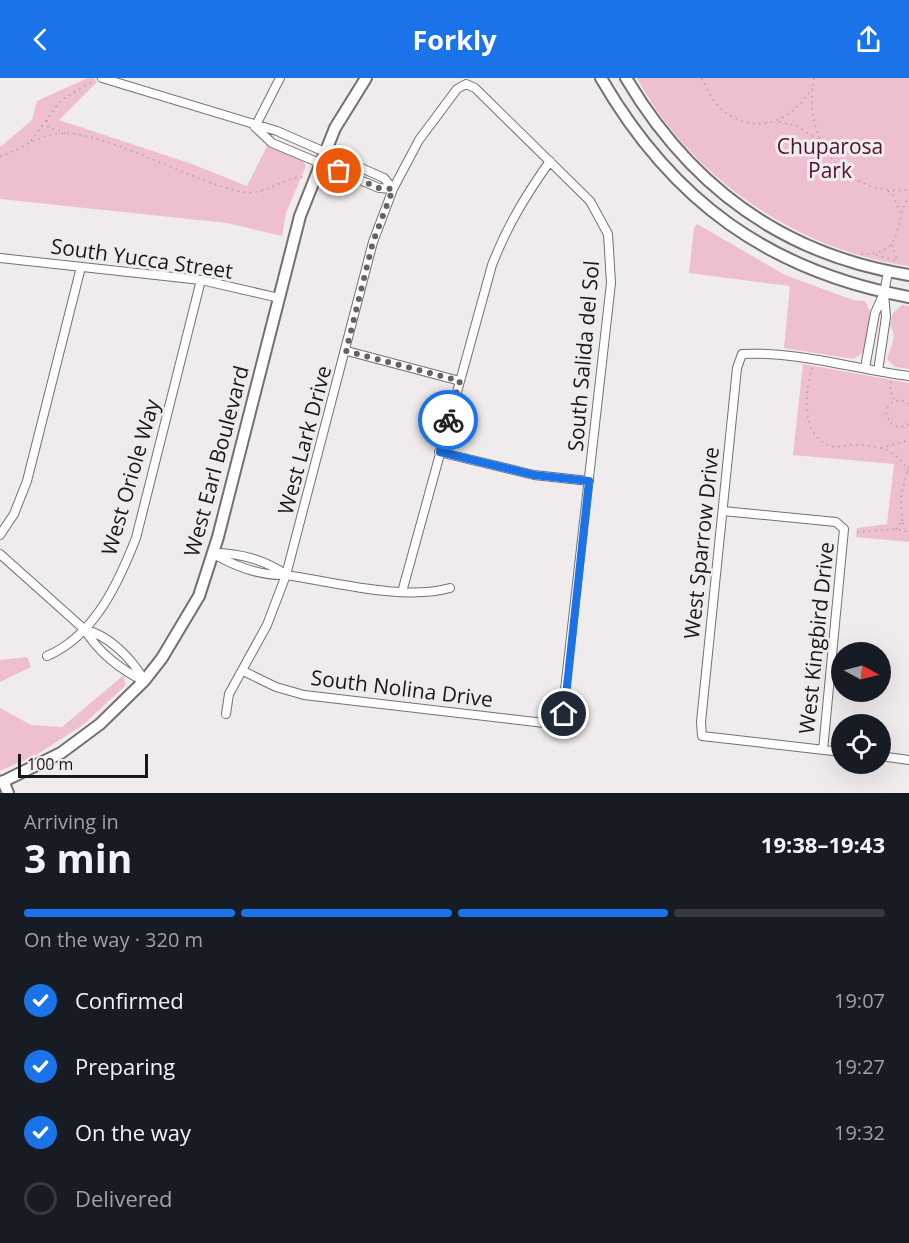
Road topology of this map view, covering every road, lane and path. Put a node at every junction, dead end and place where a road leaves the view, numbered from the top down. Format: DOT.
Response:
graph roads {
  1 [pos="280,78"];
  2 [pos="366,78"];
  3 [pos="602,78"];
  4 [pos="626,78"];
  5 [pos="702,78"];
  6 [pos="814,78"];
  7 [pos="98,79"];
  8 [pos="466,84"];
  9 [pos="812,88"];
  10 [pos="46,119"];
  11 [pos="778,122"];
  12 [pos="255,127"];
  13 [pos="66,133"];
  14 [pos="820,141"];
  15 [pos="30,143"];
  16 [pos="324,152"];
  17 [pos="0,156"];
  18 [pos="550,161"];
  19 [pos="319,163"];
  20 [pos="314,177"];
  21 [pos="393,189"];
  22 [pos="888,190"];
  23 [pos="909,190"];
  24 [pos="909,196"];
  25 [pos="900,213"];
  26 [pos="892,244"];
  27 [pos="860,254"];
  28 [pos="876,255"];
  29 [pos="0,258"];
  30 [pos="81,267"];
  31 [pos="888,272"];
  32 [pos="909,275"];
  33 [pos="201,280"];
  34 [pos="884,292"];
  35 [pos="909,297"];
  36 [pos="279,298"];
  37 [pos="871,336"];
  38 [pos="883,339"];
  39 [pos="346,351"];
  40 [pos="815,358"];
  41 [pos="865,368"];
  42 [pos="878,371"];
  43 [pos="891,374"];
  44 [pos="909,376"];
  45 [pos="460,381"];
  46 [pos="894,401"];
  47 [pos="909,404"];
  48 [pos="909,424"];
  49 [pos="909,440"];
  50 [pos="894,446"];
  51 [pos="881,448"];
  52 [pos="440,452"];
  53 [pos="893,453"];
  54 [pos="904,464"];
  55 [pos="909,464"];
  56 [pos="908,472"];
  57 [pos="589,481"];
  58 [pos="723,511"];
  59 [pos="902,521"];
  60 [pos="896,529"];
  61 [pos="906,530"];
  62 [pos="857,532"];
  63 [pos="909,532"];
  64 [pos="0,535"];
  65 [pos="212,553"];
  66 [pos="0,554"];
  67 [pos="286,575"];
  68 [pos="450,588"];
  69 [pos="402,592"];
  70 [pos="85,630"];
  71 [pos="47,656"];
  72 [pos="243,671"];
  73 [pos="144,681"];
  74 [pos="226,714"];
  75 [pos="561,725"];
  76 [pos="823,750"];
  77 [pos="831,751"];
  78 [pos="891,758"];
  79 [pos="909,760"];
  80 [pos="2,782"];
  81 [pos="8,793"];
  1 -- 12 [label="street"];
  2 -- 16 [label="street, West Earl Boulevard"];
  3 -- 34 [label="street"];
  4 -- 31 [label="street"];
  5 -- 11 [label="path"];
  6 -- 9 [label="path"];
  7 -- 10 [label="path"];
  7 -- 12 [label="street"];
  8 -- 18 [label="street, South Salida del Sol"];
  8 -- 21 [label="street, West Lark Drive"];
  9 -- 11 [label="path"];
  9 -- 14 [label="path"];
  10 -- 13 [label="path"];
  10 -- 15 [label="path"];
  11 -- 14 [label="path"];
  12 -- 16 [label="street"];
  12 -- 19 [label="street"];
  13 -- 15 [label="path"];
  13 -- 20 [label="path"];
  14 -- 22 [label="path"];
  15 -- 17 [label="path"];
  16 -- 19 [label="street, West Earl Boulevard"];
  16 -- 21 [label="street"];
  18 -- 45 [label="street"];
  18 -- 57 [label="street, South Salida del Sol"];
  19 -- 20 [label="street, West Earl Boulevard"];
  19 -- 21 [label="street"];
  20 -- 36 [label="street, West Earl Boulevard"];
  21 -- 39 [label="street, West Lark Drive"];
  22 -- 23 [label="path"];
  22 -- 25 [label="path"];
  24 -- 25 [label="path"];
  25 -- 26 [label="path"];
  26 -- 28 [label="path"];
  26 -- 28 [label="path"];
  27 -- 28 [label="path"];
  29 -- 30 [label="street, South Yucca Street"];
  30 -- 33 [label="street, South Yucca Street"];
  30 -- 64 [label="street"];
  31 -- 32 [label="street"];
  31 -- 34 [label="street"];
  33 -- 36 [label="street, South Yucca Street"];
  33 -- 70 [label="street, West Oriole Way"];
  34 -- 35 [label="street"];
  34 -- 37 [label="street"];
  34 -- 38 [label="street"];
  36 -- 65 [label="street, West Earl Boulevard"];
  37 -- 38 [label="street"];
  37 -- 41 [label="street"];
  38 -- 42 [label="street"];
  39 -- 45 [label="street"];
  39 -- 67 [label="street, West Lark Drive"];
  40 -- 41 [label="street"];
  40 -- 51 [label="path"];
  40 -- 58 [label="street, West Sparrow Drive"];
  41 -- 42 [label="street"];
  42 -- 43 [label="street"];
  43 -- 44 [label="street"];
  43 -- 46 [label="path"];
  45 -- 52 [label="street"];
  46 -- 47 [label="path"];
  46 -- 48 [label="path"];
  49 -- 50 [label="path"];
  50 -- 51 [label="path"];
  50 -- 53 [label="path"];
  51 -- 53 [label="path"];
  52 -- 57 [label="street"];
  52 -- 69 [label="street"];
  53 -- 54 [label="path"];
  54 -- 55 [label="path"];
  54 -- 56 [label="path"];
  55 -- 56 [label="path"];
  56 -- 59 [label="path"];
  57 -- 75 [label="street, South Salida del Sol"];
  58 -- 76 [label="street, West Kingbird Drive"];
  58 -- 76 [label="street, West Sparrow Drive"];
  59 -- 60 [label="path"];
  59 -- 61 [label="path"];
  60 -- 61 [label="path"];
  60 -- 62 [label="path"];
  61 -- 63 [label="path"];
  65 -- 67 [label="street"];
  65 -- 73 [label="street, West Earl Boulevard"];
  66 -- 70 [label="street"];
  67 -- 69 [label="street"];
  67 -- 72 [label="street, West Lark Drive"];
  68 -- 69 [label="street"];
  70 -- 71 [label="street, West Oriole Way"];
  70 -- 73 [label="street"];
  72 -- 74 [label="street, West Lark Drive"];
  72 -- 75 [label="street, South Nolina Drive"];
  73 -- 80 [label="street, West Earl Boulevard"];
  76 -- 77 [label="street"];
  78 -- 79 [label="street"];
  80 -- 81 [label="street"];
}
